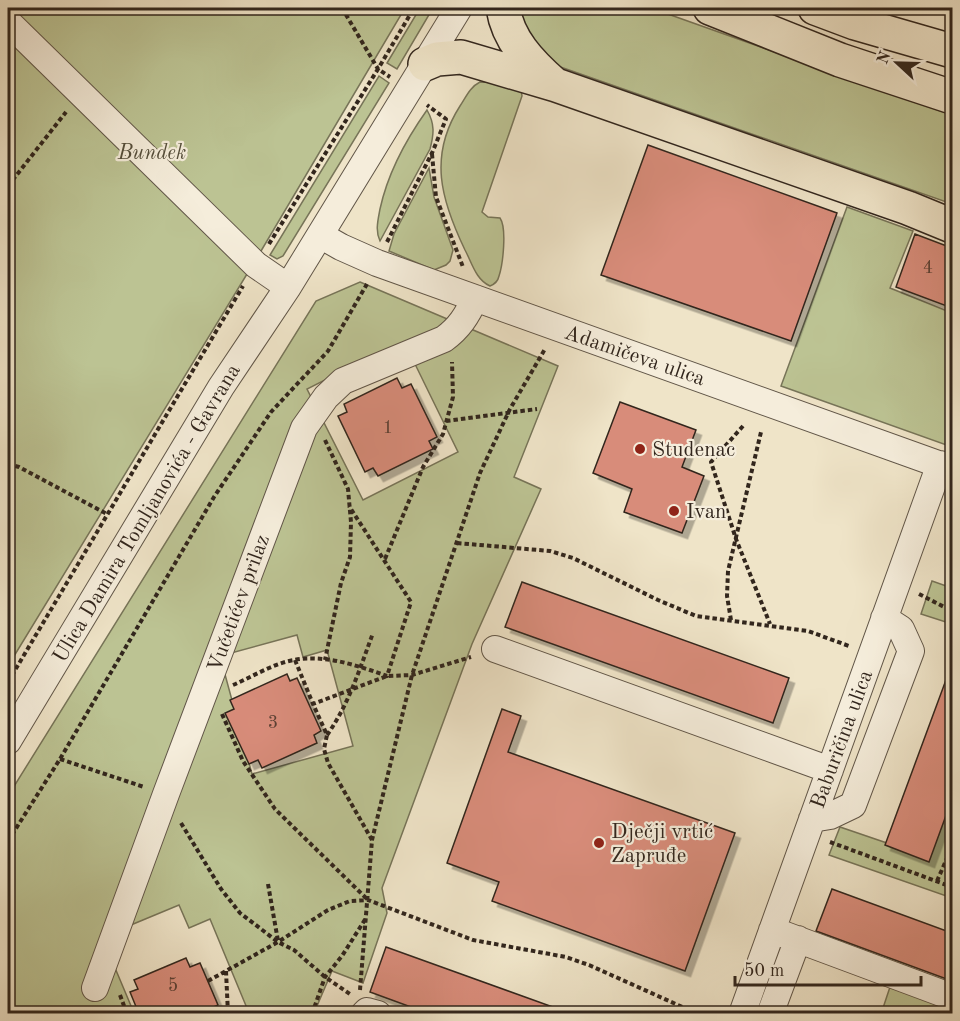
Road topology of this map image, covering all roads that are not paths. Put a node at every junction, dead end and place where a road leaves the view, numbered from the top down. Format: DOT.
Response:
graph roads {
  1 [pos="459,8"];
  2 [pos="503,8"];
  3 [pos="710,8"];
  4 [pos="815,8"];
  5 [pos="8,22"];
  6 [pos="952,51"];
  7 [pos="426,64"];
  8 [pos="556,85"];
  9 [pos="952,97"];
  10 [pos="952,226"];
  11 [pos="320,235"];
  12 [pos="288,287"];
  13 [pos="475,298"];
  14 [pos="946,467"];
  15 [pos="884,618"];
  16 [pos="495,650"];
  17 [pos="8,741"];
  18 [pos="830,770"];
  19 [pos="810,826"];
  20 [pos="772,930"];
  21 [pos="798,939"];
  22 [pos="95,988"];
  23 [pos="952,998"];
  24 [pos="742,1014"];
  25 [pos="771,1014"];
  1 -- 7 [label="street, Ulica Damira Tomljanovića - Gavrana"];
  2 -- 8 [label="main road"];
  3 -- 9 [label="main road"];
  4 -- 6 [label="main road"];
  5 -- 12 [label="street"];
  7 -- 8 [label="main road"];
  7 -- 11 [label="street, Ulica Damira Tomljanovića - Gavrana"];
  8 -- 10 [label="main road"];
  11 -- 12 [label="street, Ulica Damira Tomljanovića - Gavrana"];
  11 -- 13 [label="street, Adamičeva ulica"];
  12 -- 17 [label="street, Ulica Damira Tomljanovića - Gavrana"];
  13 -- 14 [label="street, Adamičeva ulica"];
  13 -- 22 [label="street, Vučetićev prilaz"];
  14 -- 15 [label="street, Baburičina ulica"];
  15 -- 18 [label="street, Baburičina ulica"];
  15 -- 19 [label="street"];
  16 -- 18 [label="street"];
  18 -- 19 [label="street, Baburičina ulica"];
  19 -- 20 [label="street, Baburičina ulica"];
  20 -- 21 [label="street"];
  20 -- 24 [label="street, Baburičina ulica"];
  21 -- 23 [label="street"];
  21 -- 25 [label="street"];
}
